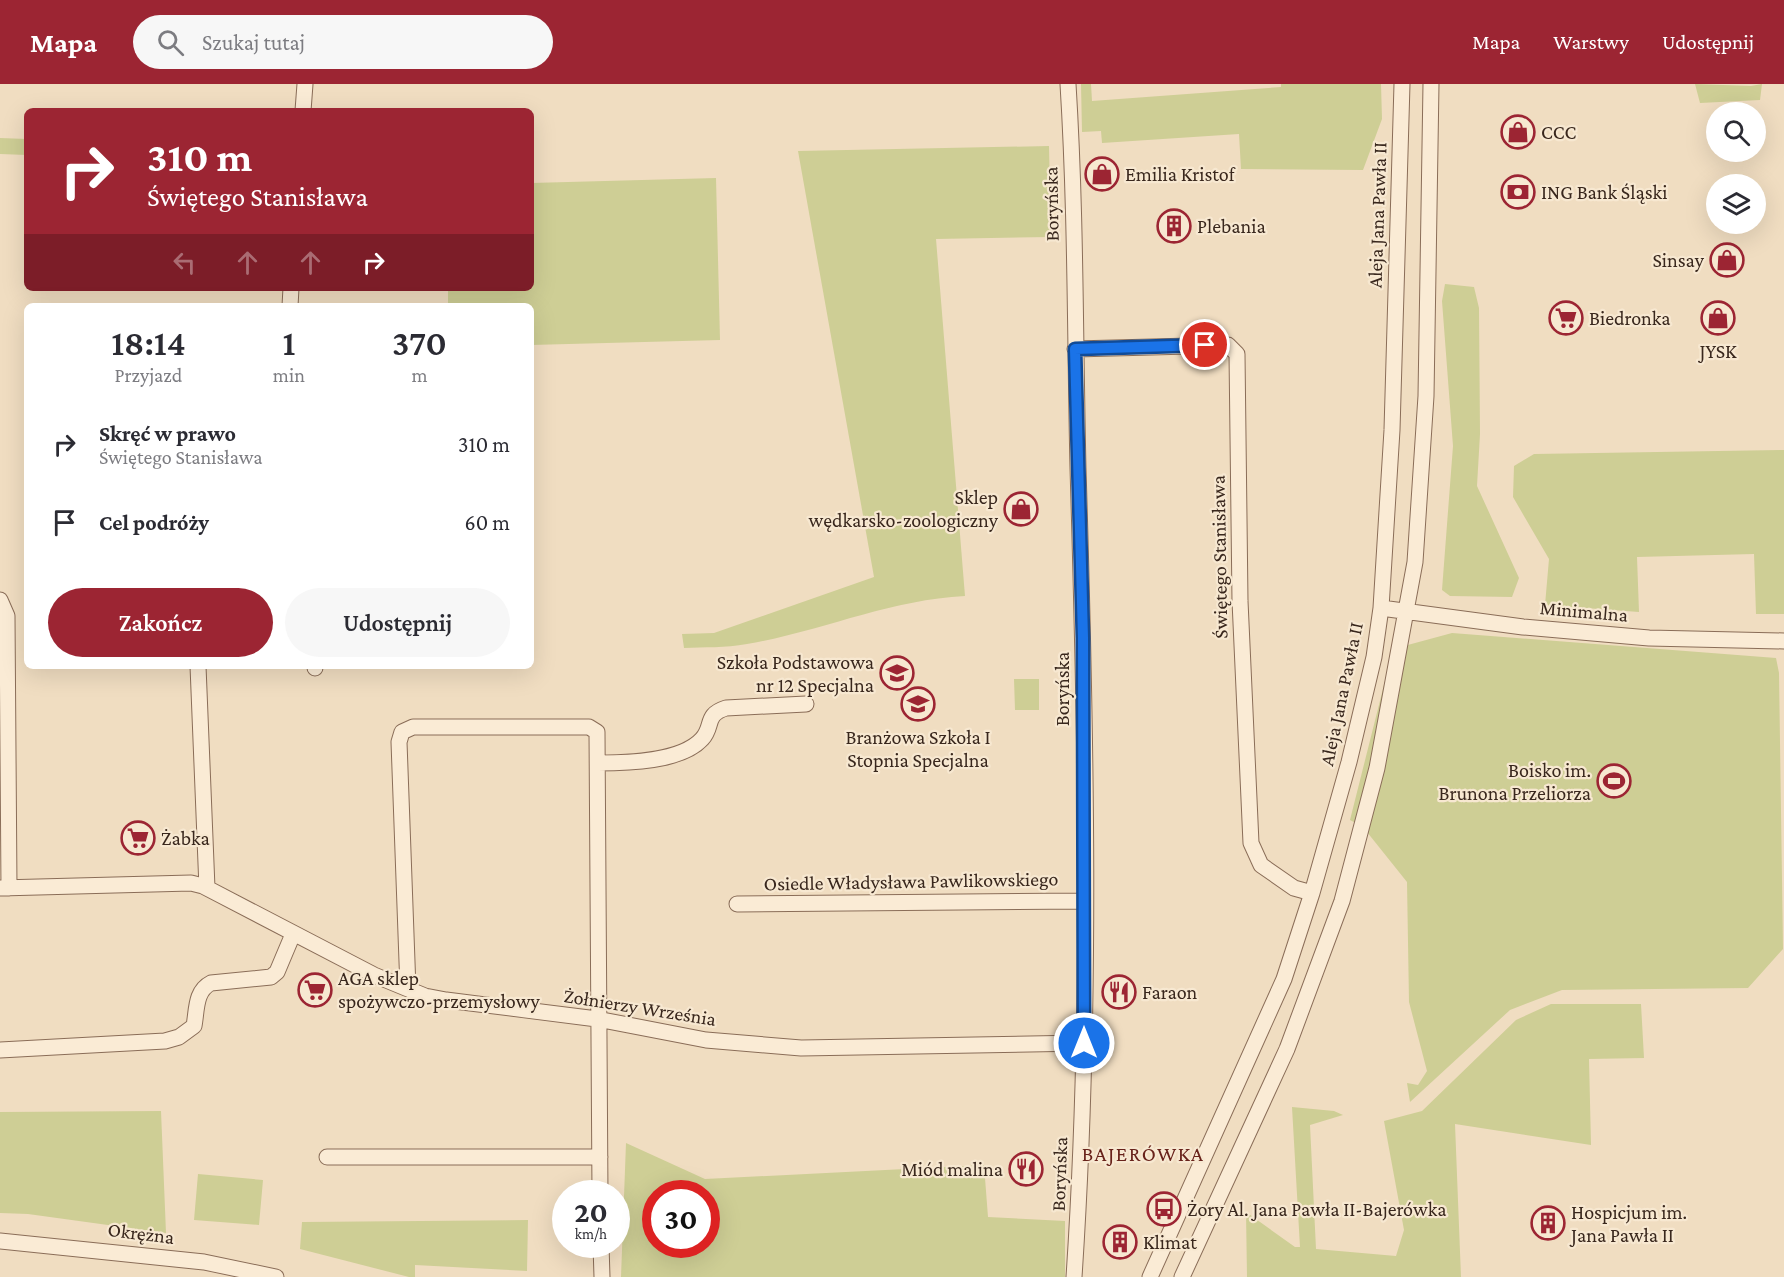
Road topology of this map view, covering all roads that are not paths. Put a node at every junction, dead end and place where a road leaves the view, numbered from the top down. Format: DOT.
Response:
graph roads {
  1 [pos="305,84"];
  2 [pos="1068,84"];
  3 [pos="1402,84"];
  4 [pos="1431,85"];
  5 [pos="303,108"];
  6 [pos="1075,349"];
  7 [pos="0,600"];
  8 [pos="1381,609"];
  9 [pos="1406,612"];
  10 [pos="1784,641"];
  11 [pos="198,669"];
  12 [pos="806,704"];
  13 [pos="598,763"];
  14 [pos="5,888"];
  15 [pos="207,888"];
  16 [pos="1312,893"];
  17 [pos="1085,901"];
  18 [pos="737,904"];
  19 [pos="293,934"];
  20 [pos="408,989"];
  21 [pos="597,1019"];
  22 [pos="1084,1043"];
  23 [pos="0,1050"];
  24 [pos="327,1157"];
  25 [pos="600,1157"];
  26 [pos="600,1180"];
  27 [pos="0,1241"];
  28 [pos="601,1258"];
  29 [pos="276,1277"];
  30 [pos="602,1277"];
  31 [pos="1074,1277"];
  32 [pos="1150,1277"];
  33 [pos="1182,1277"];
  1 -- 5 [label="street"];
  2 -- 6 [label="street, Boryńska"];
  3 -- 8 [label="street, Aleja Jana Pawła II"];
  4 -- 9 [label="street"];
  6 -- 16 [label="street, Świętego Stanisława"];
  6 -- 17 [label="street, Boryńska"];
  7 -- 14 [label="street"];
  8 -- 9 [label="street, Minimalna"];
  8 -- 16 [label="street, Aleja Jana Pawła II"];
  9 -- 10 [label="street, Minimalna"];
  9 -- 33 [label="street"];
  11 -- 15 [label="street"];
  12 -- 13 [label="street"];
  13 -- 20 [label="street"];
  13 -- 21 [label="street"];
  14 -- 15 [label="street, Żołnierzy Września"];
  15 -- 19 [label="street, Żołnierzy Września"];
  16 -- 32 [label="street, Aleja Jana Pawła II"];
  17 -- 18 [label="street, Osiedle Władysława Pawlikowskiego"];
  17 -- 22 [label="street, Boryńska"];
  19 -- 20 [label="street, Żołnierzy Września"];
  19 -- 23 [label="street"];
  20 -- 21 [label="street, Żołnierzy Września"];
  21 -- 22 [label="street, Żołnierzy Września"];
  21 -- 25 [label="street"];
  22 -- 31 [label="street, Boryńska"];
  24 -- 25 [label="street"];
  25 -- 26 [label="street"];
  27 -- 29 [label="street, Okrężna"];
  28 -- 30 [label="street"];
}
